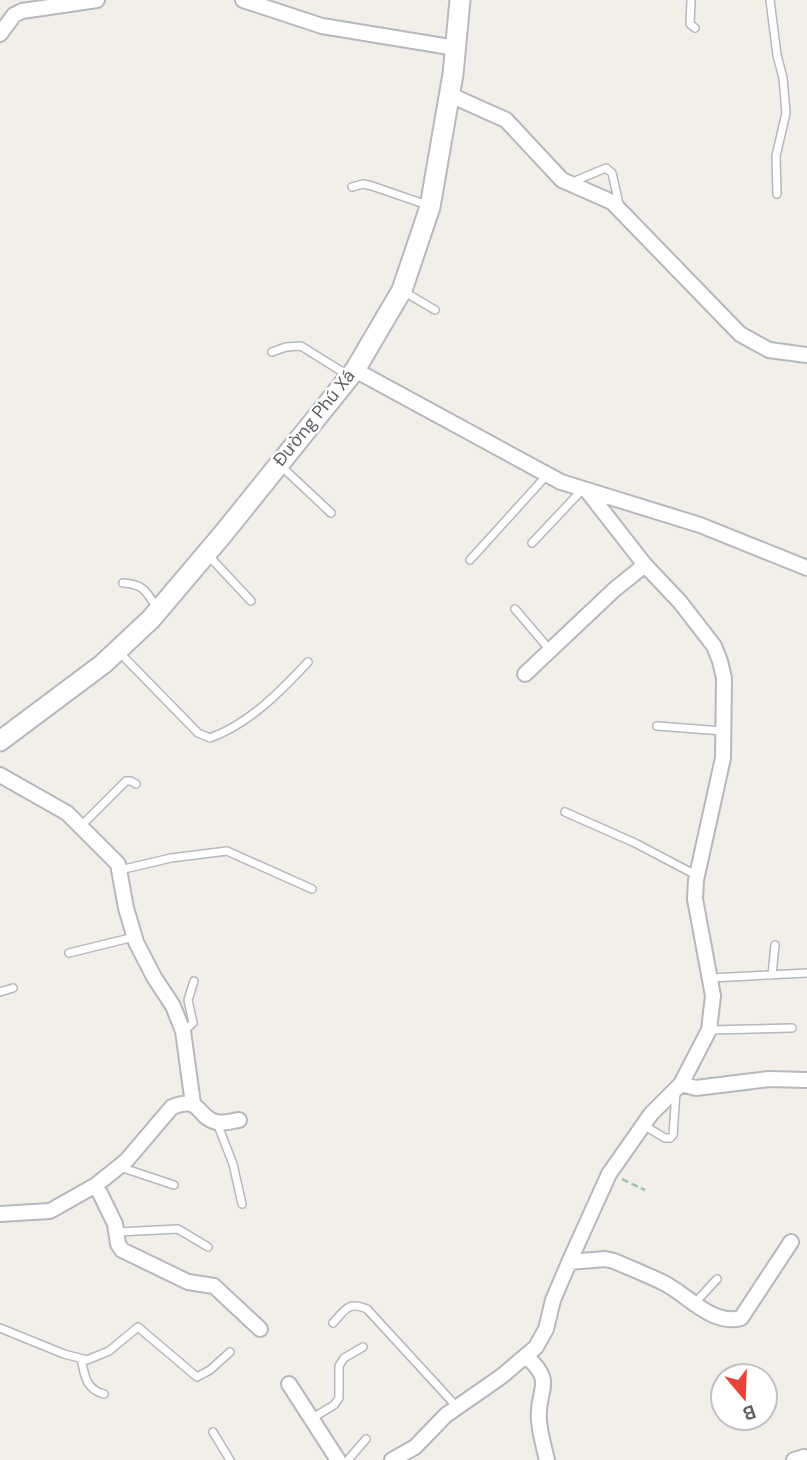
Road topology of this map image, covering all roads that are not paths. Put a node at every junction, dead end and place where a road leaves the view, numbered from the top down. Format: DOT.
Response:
graph roads {
  1 [pos="97,0"];
  2 [pos="460,0"];
  3 [pos="691,0"];
  4 [pos="770,0"];
  5 [pos="252,1"];
  6 [pos="695,29"];
  7 [pos="0,34"];
  8 [pos="456,48"];
  9 [pos="448,94"];
  10 [pos="570,183"];
  11 [pos="352,187"];
  12 [pos="777,194"];
  13 [pos="430,207"];
  14 [pos="619,208"];
  15 [pos="402,290"];
  16 [pos="435,310"];
  17 [pos="272,352"];
  18 [pos="807,355"];
  19 [pos="352,373"];
  20 [pos="278,463"];
  21 [pos="547,474"];
  22 [pos="585,491"];
  23 [pos="331,513"];
  24 [pos="532,543"];
  25 [pos="207,553"];
  26 [pos="470,560"];
  27 [pos="645,565"];
  28 [pos="807,568"];
  29 [pos="123,583"];
  30 [pos="251,601"];
  31 [pos="515,609"];
  32 [pos="158,610"];
  33 [pos="118,650"];
  34 [pos="550,650"];
  35 [pos="308,662"];
  36 [pos="525,674"];
  37 [pos="657,726"];
  38 [pos="723,731"];
  39 [pos="0,741"];
  40 [pos="0,775"];
  41 [pos="136,784"];
  42 [pos="565,812"];
  43 [pos="80,827"];
  44 [pos="120,870"];
  45 [pos="697,875"];
  46 [pos="312,889"];
  47 [pos="135,937"];
  48 [pos="775,945"];
  49 [pos="69,953"];
  50 [pos="807,973"];
  51 [pos="772,975"];
  52 [pos="711,978"];
  53 [pos="194,981"];
  54 [pos="13,988"];
  55 [pos="0,992"];
  56 [pos="792,1028"];
  57 [pos="709,1030"];
  58 [pos="183,1031"];
  59 [pos="807,1080"];
  60 [pos="679,1087"];
  61 [pos="193,1104"];
  62 [pos="239,1120"];
  63 [pos="217,1123"];
  64 [pos="643,1125"];
  65 [pos="120,1167"];
  66 [pos="96,1185"];
  67 [pos="174,1185"];
  68 [pos="242,1204"];
  69 [pos="0,1214"];
  70 [pos="117,1232"];
  71 [pos="790,1242"];
  72 [pos="208,1247"];
  73 [pos="569,1262"];
  74 [pos="717,1279"];
  75 [pos="694,1304"];
  76 [pos="333,1323"];
  77 [pos="0,1328"];
  78 [pos="260,1329"];
  79 [pos="363,1347"];
  80 [pos="230,1352"];
  81 [pos="526,1356"];
  82 [pos="81,1359"];
  83 [pos="289,1384"];
  84 [pos="104,1394"];
  85 [pos="457,1407"];
  86 [pos="312,1419"];
  87 [pos="213,1432"];
  88 [pos="366,1439"];
  89 [pos="230,1460"];
  90 [pos="338,1460"];
  91 [pos="348,1460"];
  92 [pos="392,1460"];
  93 [pos="547,1460"];
  1 -- 7 [label="street"];
  2 -- 8 [label="street, Đường Phú Xá"];
  3 -- 6 [label="lane"];
  4 -- 12 [label="lane"];
  5 -- 8 [label="street"];
  8 -- 9 [label="street, Đường Phú Xá"];
  9 -- 10 [label="street"];
  9 -- 13 [label="street, Đường Phú Xá"];
  10 -- 14 [label="street"];
  10 -- 14 [label="lane"];
  11 -- 13 [label="lane"];
  13 -- 15 [label="street, Đường Phú Xá"];
  14 -- 18 [label="street"];
  15 -- 16 [label="lane"];
  15 -- 19 [label="street, Đường Phú Xá"];
  17 -- 19 [label="lane"];
  19 -- 20 [label="street, Đường Phú Xá"];
  19 -- 21 [label="street"];
  20 -- 23 [label="lane"];
  20 -- 25 [label="street, Đường Phú Xá"];
  21 -- 22 [label="street"];
  21 -- 26 [label="lane"];
  22 -- 24 [label="lane"];
  22 -- 27 [label="street"];
  22 -- 28 [label="street"];
  25 -- 30 [label="lane"];
  25 -- 32 [label="street, Đường Phú Xá"];
  27 -- 34 [label="street"];
  27 -- 38 [label="street"];
  29 -- 32 [label="lane"];
  31 -- 34 [label="lane"];
  32 -- 33 [label="street, Đường Phú Xá"];
  33 -- 35 [label="lane"];
  33 -- 39 [label="street, Đường Phú Xá"];
  34 -- 36 [label="street"];
  37 -- 38 [label="lane"];
  38 -- 45 [label="street"];
  40 -- 43 [label="street"];
  41 -- 43 [label="lane"];
  42 -- 45 [label="lane"];
  43 -- 44 [label="street"];
  44 -- 46 [label="lane"];
  44 -- 47 [label="street"];
  45 -- 52 [label="street"];
  47 -- 49 [label="lane"];
  47 -- 58 [label="street"];
  48 -- 51 [label="lane"];
  50 -- 51 [label="lane"];
  51 -- 52 [label="lane"];
  52 -- 57 [label="street"];
  53 -- 58 [label="lane"];
  54 -- 55 [label="lane"];
  56 -- 57 [label="lane"];
  57 -- 60 [label="street"];
  58 -- 61 [label="street"];
  59 -- 60 [label="street"];
  60 -- 64 [label="street"];
  60 -- 64 [label="lane"];
  61 -- 63 [label="street"];
  61 -- 65 [label="street"];
  62 -- 63 [label="street"];
  63 -- 68 [label="lane"];
  64 -- 73 [label="street"];
  65 -- 66 [label="street"];
  65 -- 67 [label="lane"];
  66 -- 69 [label="street"];
  66 -- 70 [label="street"];
  70 -- 72 [label="lane"];
  70 -- 78 [label="street"];
  71 -- 75 [label="street"];
  73 -- 75 [label="street"];
  73 -- 81 [label="street"];
  74 -- 75 [label="lane"];
  76 -- 85 [label="lane"];
  77 -- 82 [label="lane"];
  79 -- 86 [label="lane"];
  80 -- 82 [label="lane"];
  81 -- 85 [label="street"];
  81 -- 93 [label="street"];
  82 -- 84 [label="lane"];
  83 -- 86 [label="street"];
  85 -- 92 [label="street"];
  86 -- 90 [label="street"];
  87 -- 89 [label="lane"];
  88 -- 91 [label="lane"];
}
